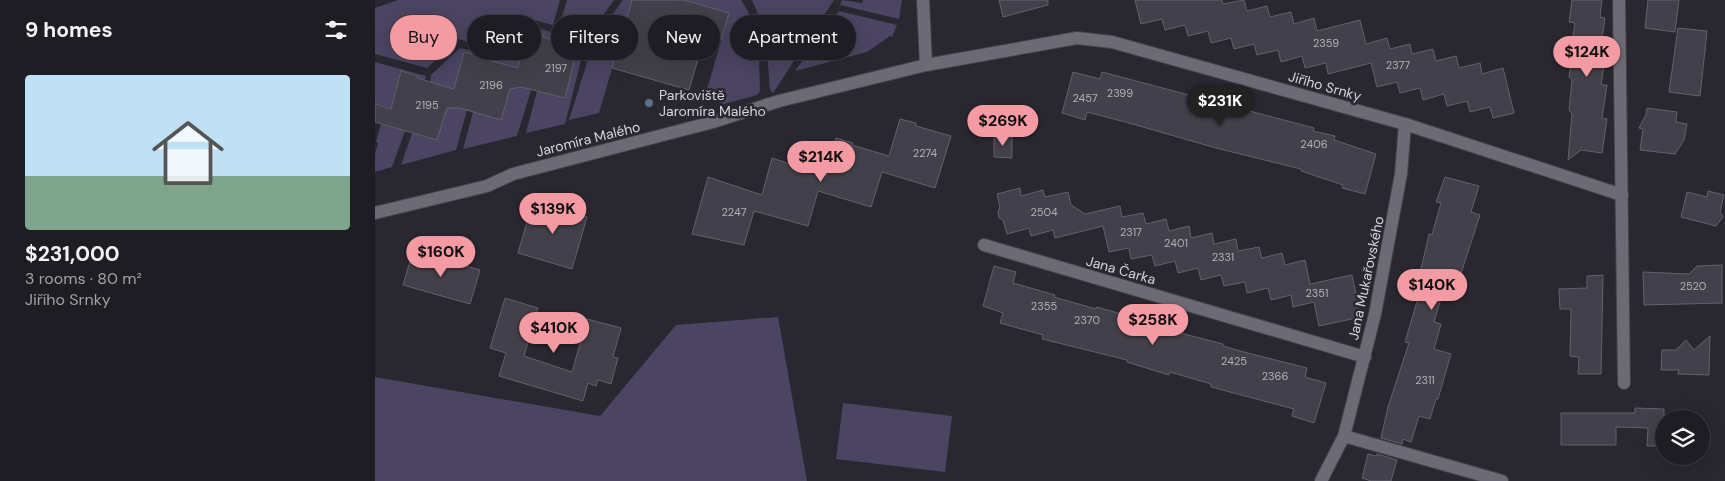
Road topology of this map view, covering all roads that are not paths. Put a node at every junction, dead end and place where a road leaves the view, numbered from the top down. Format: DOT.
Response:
graph roads {
  1 [pos="923,0"];
  2 [pos="1619,0"];
  3 [pos="926,65"];
  4 [pos="1405,124"];
  5 [pos="1622,195"];
  6 [pos="375,213"];
  7 [pos="984,245"];
  8 [pos="1365,357"];
  9 [pos="1624,383"];
  10 [pos="1345,436"];
  11 [pos="1321,481"];
  12 [pos="1502,481"];
  1 -- 3 [label="street"];
  2 -- 5 [label="street"];
  3 -- 4 [label="street, Jiřího Srnky"];
  3 -- 6 [label="street, Jaromíra Malého"];
  4 -- 5 [label="street, Jiřího Srnky"];
  4 -- 8 [label="street, Jana Mukařovského"];
  5 -- 9 [label="street"];
  7 -- 8 [label="street, Jana Čarka"];
  8 -- 10 [label="street, Jana Mukařovského"];
  10 -- 11 [label="street, Jana Mukařovského"];
  10 -- 12 [label="street"];
}
